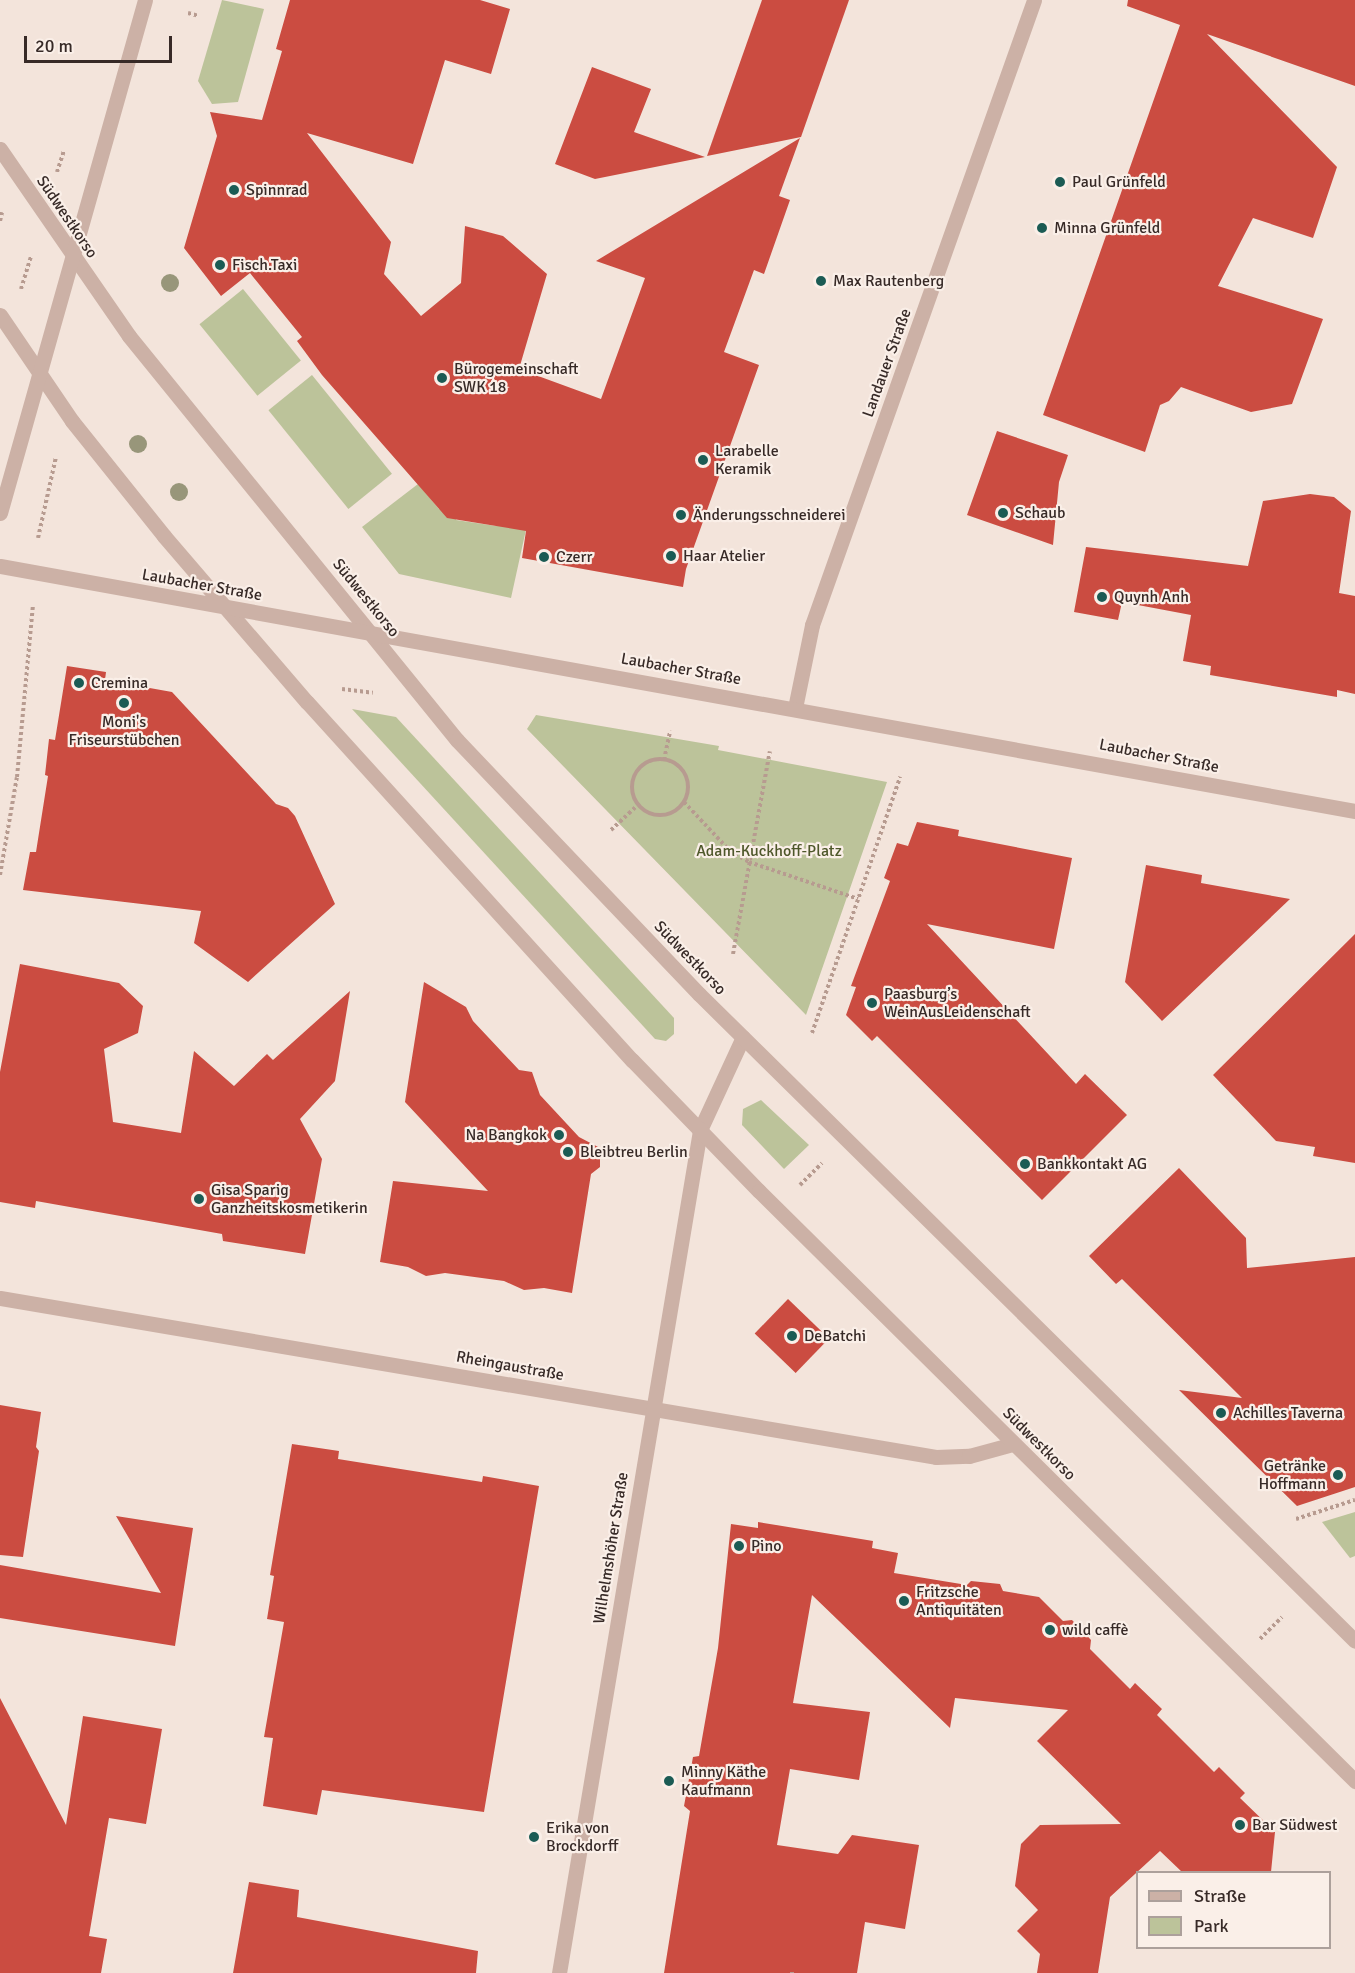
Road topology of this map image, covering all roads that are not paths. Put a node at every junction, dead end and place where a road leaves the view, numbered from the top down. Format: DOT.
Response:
graph roads {
  1 [pos="145,0"];
  2 [pos="1034,0"];
  3 [pos="0,149"];
  4 [pos="71,257"];
  5 [pos="0,315"];
  6 [pos="39,372"];
  7 [pos="0,513"];
  8 [pos="0,566"];
  9 [pos="225,607"];
  10 [pos="370,632"];
  11 [pos="795,708"];
  12 [pos="1355,810"];
  13 [pos="743,1037"];
  14 [pos="700,1130"];
  15 [pos="0,1298"];
  16 [pos="653,1408"];
  17 [pos="1013,1444"];
  18 [pos="1355,1641"];
  19 [pos="1355,1781"];
  20 [pos="559,1973"];
  1 -- 4 [label="street"];
  2 -- 11 [label="street, Landauer Straße"];
  3 -- 4 [label="street, Südwestkorso"];
  4 -- 6 [label="street"];
  4 -- 10 [label="street, Südwestkorso"];
  5 -- 6 [label="street, Südwestkorso"];
  6 -- 7 [label="street"];
  6 -- 9 [label="street, Südwestkorso"];
  8 -- 9 [label="street, Laubacher Straße"];
  9 -- 10 [label="street, Laubacher Straße"];
  9 -- 14 [label="street, Südwestkorso"];
  10 -- 11 [label="street, Laubacher Straße"];
  10 -- 13 [label="street, Südwestkorso"];
  11 -- 12 [label="street, Laubacher Straße"];
  13 -- 14 [label="street"];
  13 -- 18 [label="street, Südwestkorso"];
  14 -- 16 [label="street, Wilhelmshöher Straße"];
  14 -- 17 [label="street, Südwestkorso"];
  15 -- 16 [label="street, Rheingaustraße"];
  16 -- 17 [label="street, Rheingaustraße"];
  16 -- 20 [label="street, Wilhelmshöher Straße"];
  17 -- 19 [label="street, Südwestkorso"];
}
